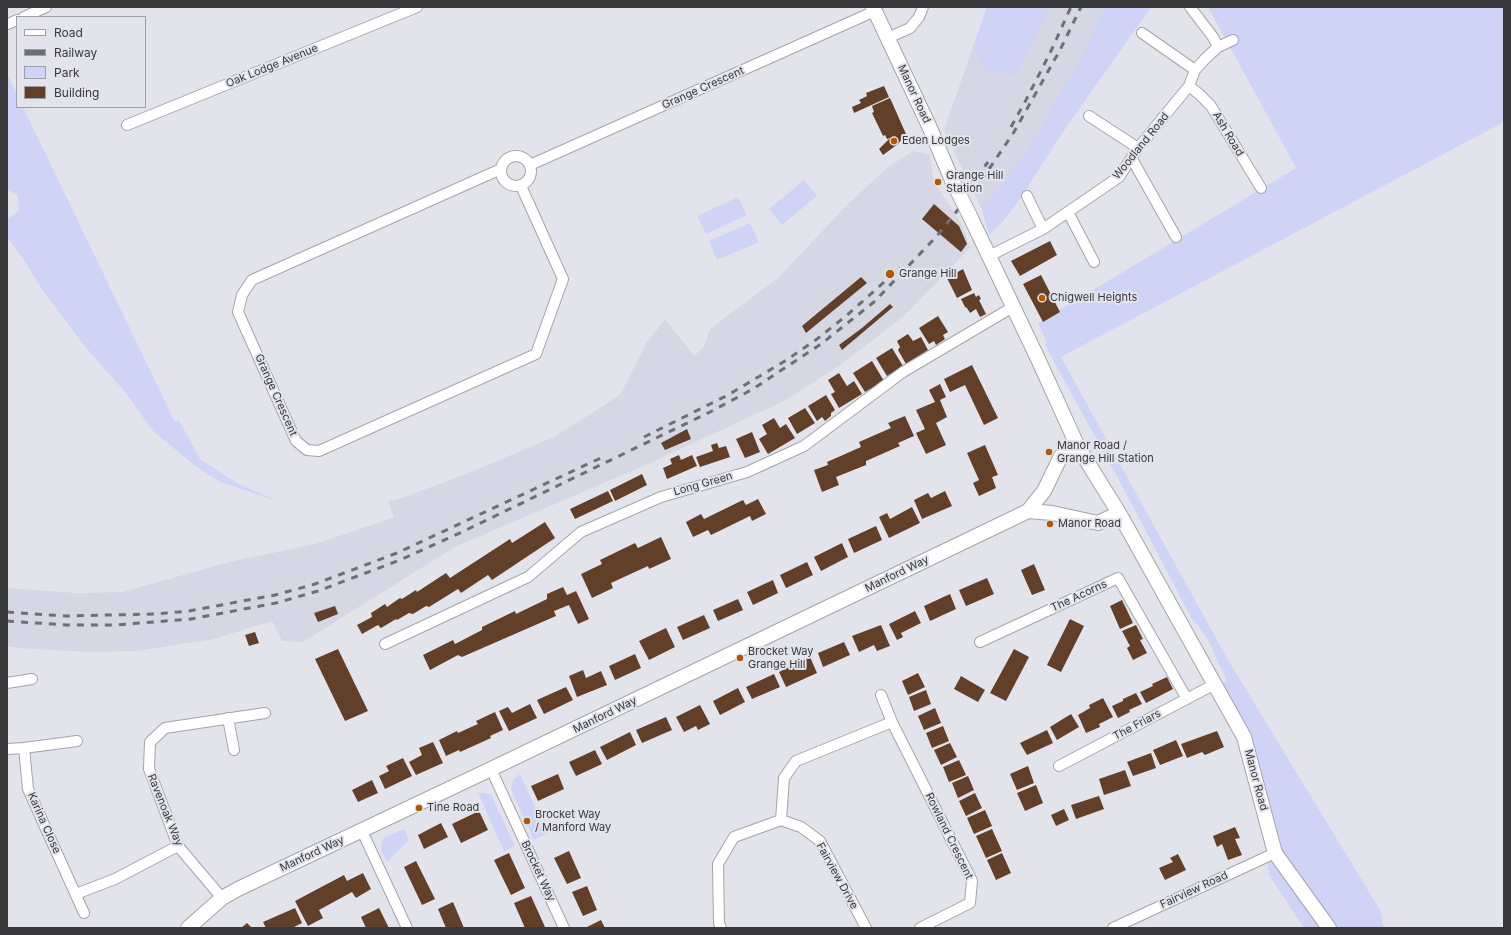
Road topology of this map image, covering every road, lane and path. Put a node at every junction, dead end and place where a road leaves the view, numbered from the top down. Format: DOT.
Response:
graph roads {
  1 [pos="46,7"];
  2 [pos="417,7"];
  3 [pos="923,7"];
  4 [pos="1190,7"];
  5 [pos="874,9"];
  6 [pos="26,16"];
  7 [pos="1142,33"];
  8 [pos="888,38"];
  9 [pos="1233,40"];
  10 [pos="1218,47"];
  11 [pos="1195,70"];
  12 [pos="1189,86"];
  13 [pos="1089,116"];
  14 [pos="128,125"];
  15 [pos="1138,148"];
  16 [pos="1132,159"];
  17 [pos="530,165"];
  18 [pos="501,169"];
  19 [pos="521,186"];
  20 [pos="1261,188"];
  21 [pos="1027,196"];
  22 [pos="1068,212"];
  23 [pos="1043,229"];
  24 [pos="1176,237"];
  25 [pos="989,256"];
  26 [pos="1094,262"];
  27 [pos="1013,307"];
  28 [pos="1078,447"];
  29 [pos="1028,511"];
  30 [pos="1119,513"];
  31 [pos="980,642"];
  32 [pos="385,644"];
  33 [pos="32,679"];
  34 [pos="7,683"];
  35 [pos="1215,684"];
  36 [pos="881,695"];
  37 [pos="1187,698"];
  38 [pos="265,713"];
  39 [pos="228,718"];
  40 [pos="892,722"];
  41 [pos="76,741"];
  42 [pos="24,748"];
  43 [pos="7,749"];
  44 [pos="234,750"];
  45 [pos="1059,766"];
  46 [pos="491,770"];
  47 [pos="781,820"];
  48 [pos="362,831"];
  49 [pos="178,846"];
  50 [pos="1275,852"];
  51 [pos="76,894"];
  52 [pos="222,898"];
  53 [pos="84,913"];
  54 [pos="188,928"];
  55 [pos="407,928"];
  56 [pos="564,928"];
  57 [pos="721,928"];
  58 [pos="866,928"];
  59 [pos="920,928"];
  60 [pos="1114,928"];
  61 [pos="1329,928"];
  1 -- 6 [label="street"];
  2 -- 14 [label="street, Oak Lodge Avenue"];
  3 -- 8 [label="street"];
  4 -- 10 [label="street"];
  5 -- 8 [label="street, Manor Road"];
  5 -- 17 [label="street, Grange Crescent"];
  7 -- 11 [label="street"];
  8 -- 25 [label="street, Manor Road, bridge"];
  9 -- 10 [label="street, Woodland Road"];
  10 -- 11 [label="street, Woodland Road"];
  11 -- 12 [label="street, Woodland Road"];
  12 -- 15 [label="street, Woodland Road"];
  12 -- 20 [label="street, Ash Road"];
  13 -- 15 [label="street"];
  15 -- 16 [label="street, Woodland Road"];
  16 -- 22 [label="street, Woodland Road"];
  16 -- 24 [label="street"];
  17 -- 18 [label="street, Grange Crescent"];
  17 -- 19 [label="street"];
  18 -- 19 [label="street"];
  18 -- 19 [label="street, Grange Crescent"];
  21 -- 23 [label="street"];
  22 -- 23 [label="street, Woodland Road"];
  22 -- 26 [label="street"];
  23 -- 25 [label="street, Woodland Road"];
  25 -- 27 [label="street, Manor Road"];
  27 -- 28 [label="street, Manor Road"];
  27 -- 32 [label="street, Long Green"];
  28 -- 29 [label="street, Manford Way"];
  28 -- 30 [label="street, Manor Road"];
  29 -- 30 [label="street"];
  29 -- 46 [label="street, Manford Way"];
  30 -- 35 [label="street, Manor Road"];
  31 -- 37 [label="street, The Acorns"];
  33 -- 34 [label="street"];
  35 -- 37 [label="street, The Friars"];
  35 -- 50 [label="street, Manor Road"];
  36 -- 40 [label="street, Rowland Crescent"];
  37 -- 45 [label="street, The Friars"];
  38 -- 39 [label="street, Ravenoak Way"];
  39 -- 44 [label="street"];
  39 -- 49 [label="street, Ravenoak Way"];
  40 -- 47 [label="street"];
  40 -- 59 [label="street, Rowland Crescent"];
  41 -- 42 [label="street"];
  42 -- 43 [label="street"];
  42 -- 51 [label="street, Karina Close"];
  46 -- 48 [label="street, Manford Way"];
  46 -- 56 [label="street, Brocket Way"];
  47 -- 57 [label="street"];
  47 -- 58 [label="street, Fairview Drive"];
  48 -- 52 [label="street, Manford Way"];
  48 -- 55 [label="street"];
  49 -- 51 [label="street"];
  49 -- 52 [label="street, Ravenoak Way"];
  50 -- 60 [label="street, Fairview Road"];
  50 -- 61 [label="street, Manor Road"];
  51 -- 53 [label="street, Karina Close"];
  52 -- 54 [label="street, Manford Way"];
}
